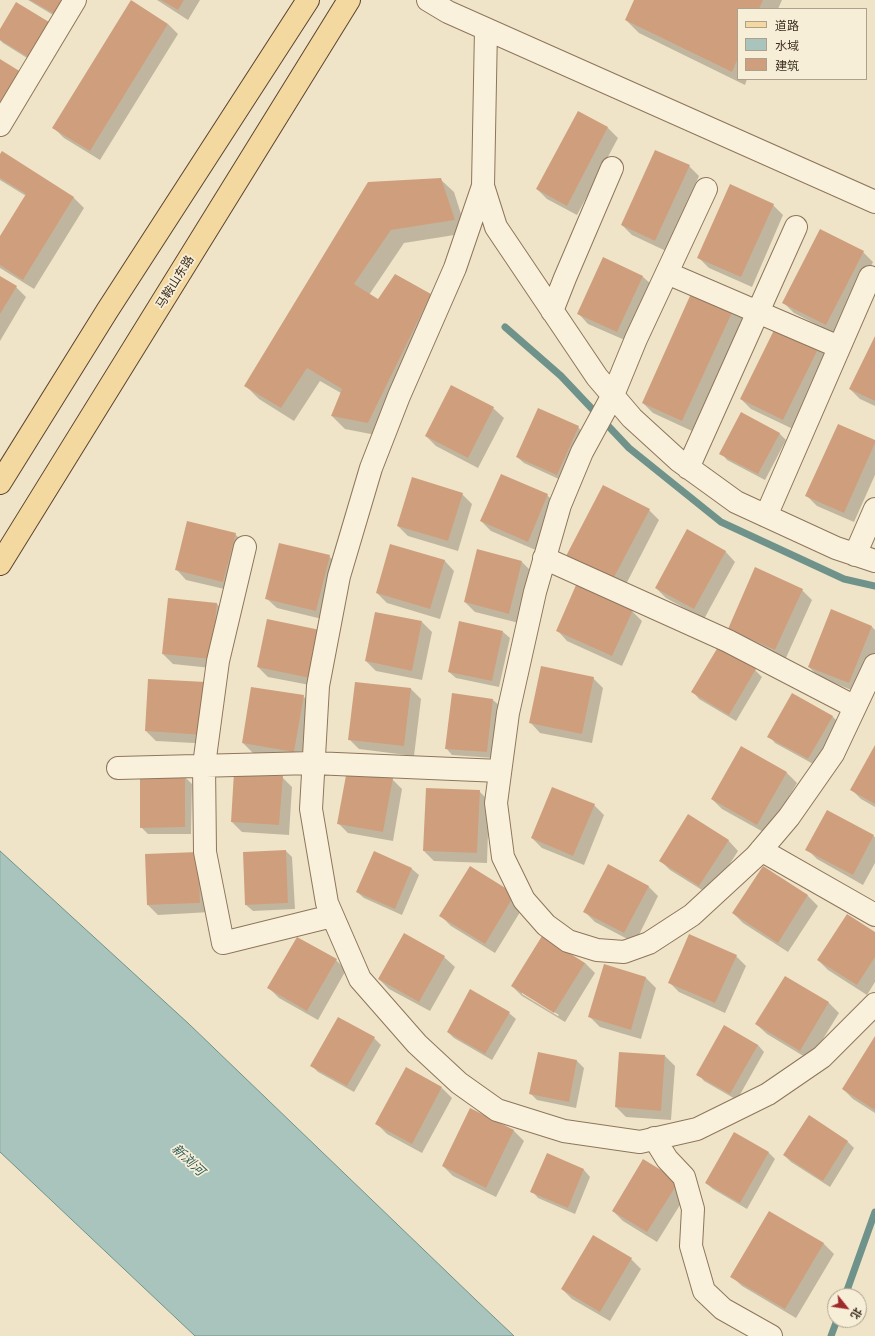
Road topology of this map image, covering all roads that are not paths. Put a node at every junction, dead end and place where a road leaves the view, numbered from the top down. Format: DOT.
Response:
graph roads {
  1 [pos="75,0"];
  2 [pos="308,0"];
  3 [pos="349,0"];
  4 [pos="428,0"];
  5 [pos="486,28"];
  6 [pos="0,125"];
  7 [pos="612,168"];
  8 [pos="483,186"];
  9 [pos="706,189"];
  10 [pos="875,202"];
  11 [pos="796,227"];
  12 [pos="667,273"];
  13 [pos="870,277"];
  14 [pos="552,311"];
  15 [pos="757,312"];
  16 [pos="839,347"];
  17 [pos="611,400"];
  18 [pos="688,468"];
  19 [pos="0,483"];
  20 [pos="875,509"];
  21 [pos="766,516"];
  22 [pos="245,547"];
  23 [pos="544,558"];
  24 [pos="865,558"];
  25 [pos="0,564"];
  26 [pos="875,665"];
  27 [pos="855,708"];
  28 [pos="314,763"];
  29 [pos="204,766"];
  30 [pos="118,768"];
  31 [pos="500,771"];
  32 [pos="761,850"];
  33 [pos="875,915"];
  34 [pos="332,916"];
  35 [pos="875,1004"];
  36 [pos="654,1138"];
  37 [pos="771,1336"];
  1 -- 6 [label="street"];
  2 -- 19 [label="main road"];
  3 -- 25 [label="main road, 马鞍山东路"];
  4 -- 5 [label="street"];
  5 -- 8 [label="street"];
  5 -- 10 [label="street"];
  7 -- 14 [label="street"];
  8 -- 14 [label="street"];
  8 -- 28 [label="street"];
  9 -- 12 [label="street"];
  11 -- 15 [label="street"];
  12 -- 15 [label="street"];
  12 -- 17 [label="street"];
  13 -- 16 [label="street"];
  14 -- 17 [label="street"];
  15 -- 16 [label="street"];
  15 -- 18 [label="street"];
  16 -- 21 [label="street"];
  17 -- 18 [label="street"];
  17 -- 23 [label="street"];
  18 -- 21 [label="street"];
  20 -- 24 [label="street"];
  21 -- 24 [label="street"];
  22 -- 29 [label="street"];
  23 -- 27 [label="street"];
  23 -- 31 [label="street"];
  26 -- 27 [label="street"];
  27 -- 32 [label="street"];
  28 -- 29 [label="street"];
  28 -- 31 [label="street"];
  28 -- 34 [label="street"];
  29 -- 30 [label="street"];
  29 -- 34 [label="street"];
  31 -- 32 [label="street"];
  32 -- 33 [label="street"];
  34 -- 36 [label="street"];
  35 -- 36 [label="street"];
  36 -- 37 [label="street"];
}
